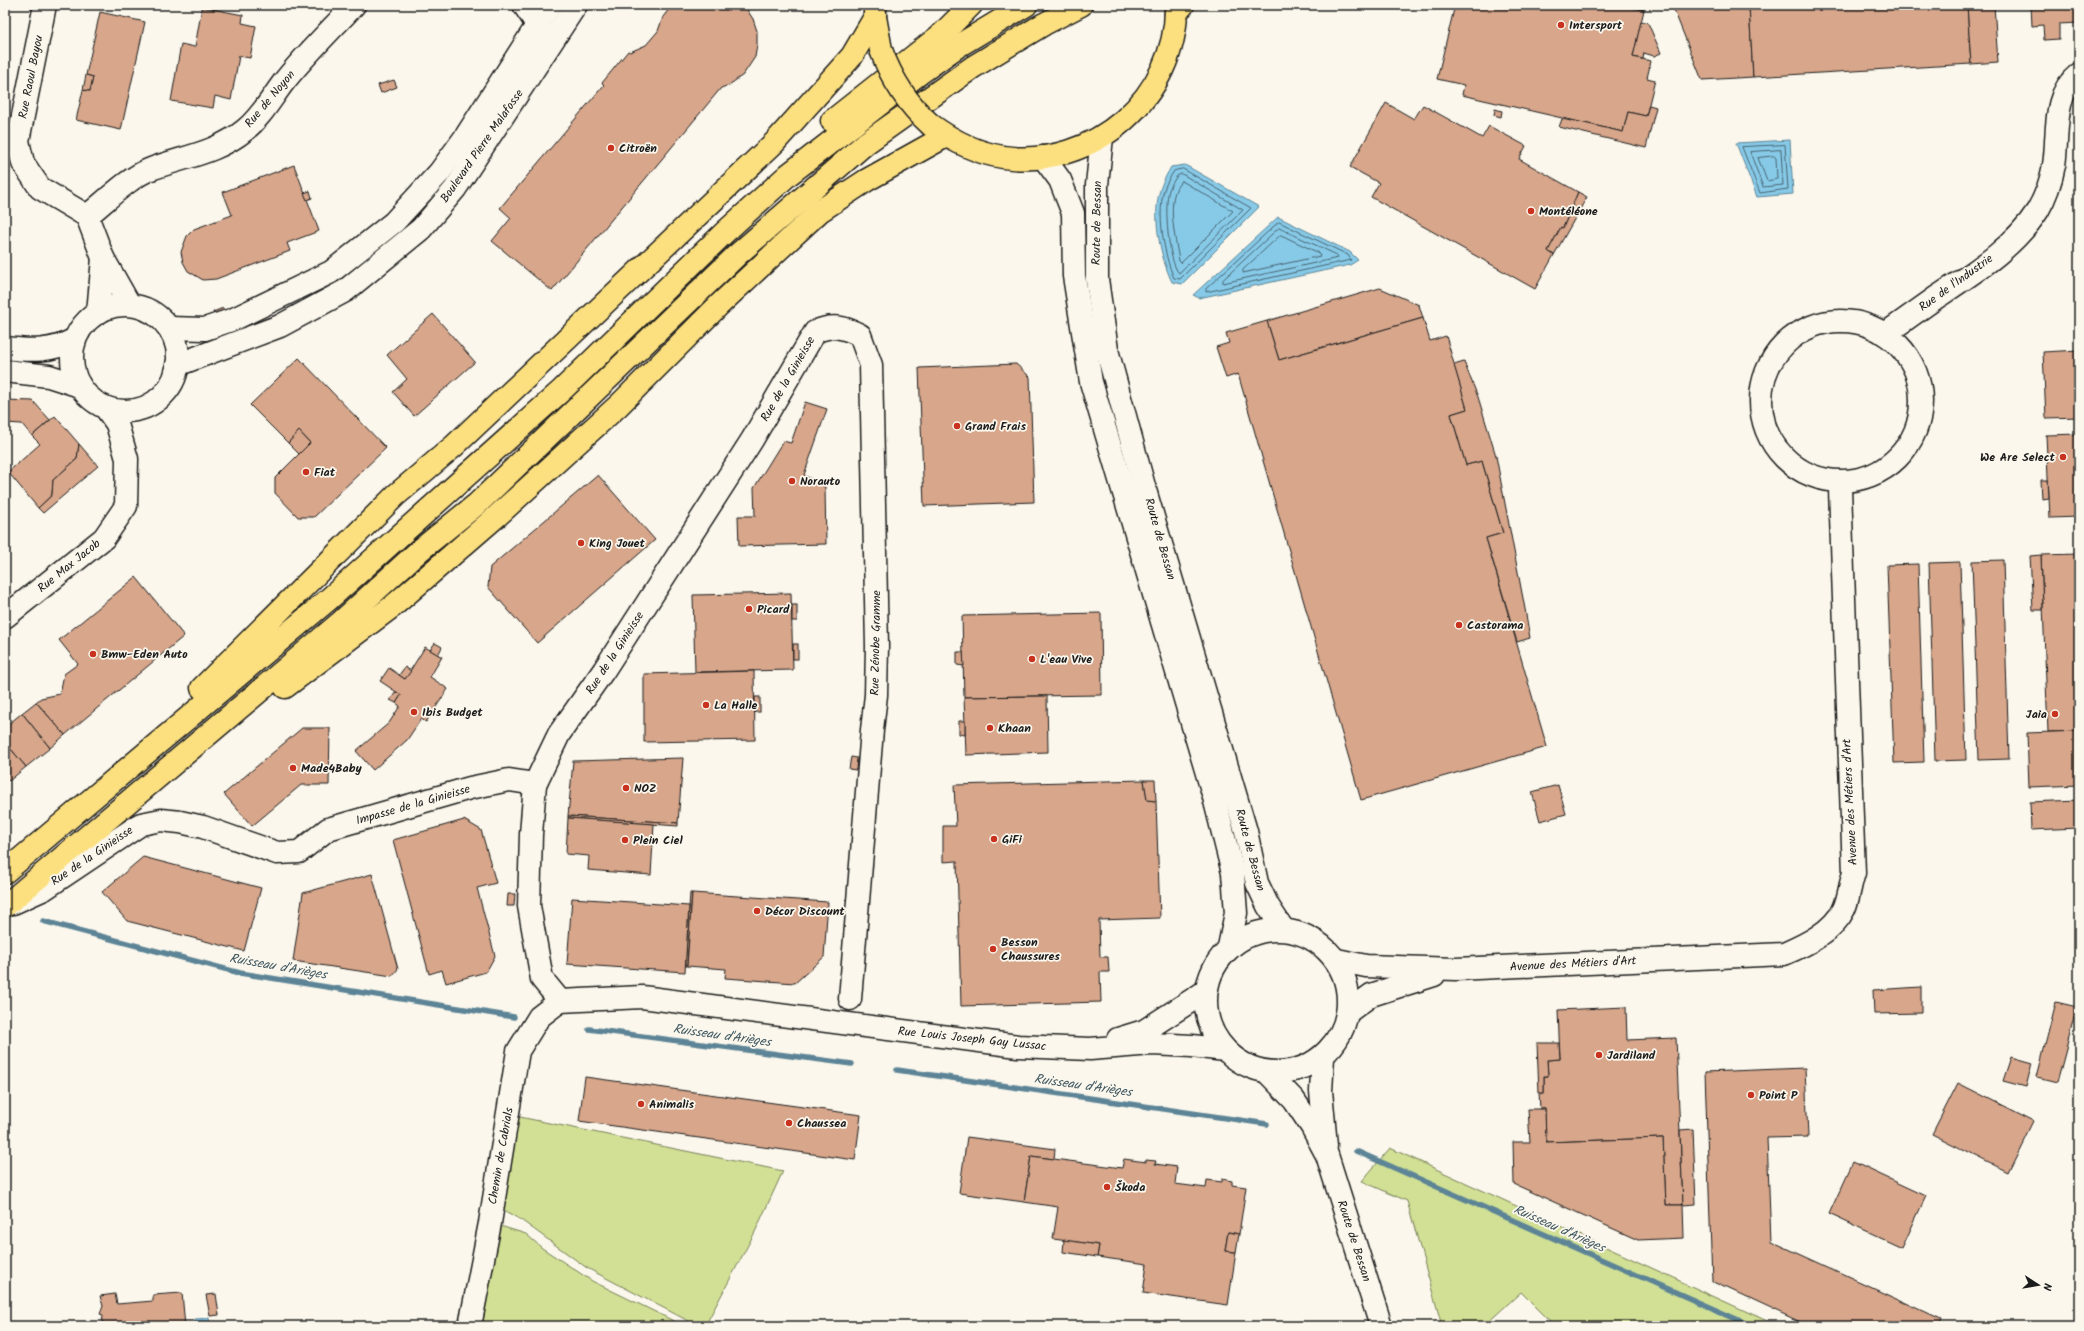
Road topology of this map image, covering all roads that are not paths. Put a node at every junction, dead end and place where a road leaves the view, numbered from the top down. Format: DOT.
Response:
graph roads {
  1 [pos="45,5"];
  2 [pos="354,5"];
  3 [pos="524,5"];
  4 [pos="550,5"];
  5 [pos="576,5"];
  6 [pos="971,5"];
  7 [pos="1026,5"];
  8 [pos="1081,5"];
  9 [pos="1178,8"];
  10 [pos="875,11"];
  11 [pos="538,26"];
  12 [pos="2079,74"];
  13 [pos="939,130"];
  14 [pos="1102,137"];
  15 [pos="1043,157"];
  16 [pos="87,216"];
  17 [pos="103,258"];
  18 [pos="129,304"];
  19 [pos="98,313"];
  20 [pos="169,328"];
  21 [pos="815,332"];
  22 [pos="1885,334"];
  23 [pos="75,339"];
  24 [pos="5,348"];
  25 [pos="177,365"];
  26 [pos="5,371"];
  27 [pos="80,386"];
  28 [pos="562,390"];
  29 [pos="105,407"];
  30 [pos="139,408"];
  31 [pos="127,459"];
  32 [pos="1837,482"];
  33 [pos="5,617"];
  34 [pos="182,755"];
  35 [pos="534,784"];
  36 [pos="77,810"];
  37 [pos="299,852"];
  38 [pos="5,872"];
  39 [pos="5,906"];
  40 [pos="1283,929"];
  41 [pos="1229,947"];
  42 [pos="1337,960"];
  43 [pos="1456,969"];
  44 [pos="1206,991"];
  45 [pos="850,999"];
  46 [pos="560,1000"];
  47 [pos="714,1006"];
  48 [pos="1348,1012"];
  49 [pos="878,1028"];
  50 [pos="1090,1048"];
  51 [pos="1225,1050"];
  52 [pos="1323,1057"];
  53 [pos="1268,1073"];
  54 [pos="1327,1155"];
  55 [pos="470,1326"];
  56 [pos="1381,1326"];
  1 -- 16 [label="street, Rue Raoul Bayou"];
  2 -- 16 [label="street, Rue de Noyon"];
  3 -- 11 [label="street"];
  4 -- 11 [label="street, Boulevard Pierre Malafosse"];
  5 -- 25 [label="street, Boulevard Pierre Malafosse"];
  6 -- 28 [label="main road"];
  7 -- 28 [label="main road"];
  8 -- 34 [label="main road"];
  9 -- 14 [label="main road"];
  10 -- 13 [label="main road, bridge"];
  10 -- 36 [label="main road"];
  11 -- 20 [label="street, Boulevard Pierre Malafosse"];
  12 -- 22 [label="street, Rue de l'Industrie"];
  13 -- 15 [label="main road"];
  13 -- 34 [label="main road"];
  14 -- 15 [label="main road"];
  14 -- 40 [label="street, Route de Bessan"];
  15 -- 41 [label="street, Route de Bessan"];
  16 -- 17 [label="street"];
  17 -- 18 [label="street"];
  17 -- 19 [label="street"];
  18 -- 19 [label="street"];
  18 -- 20 [label="street"];
  19 -- 23 [label="street"];
  20 -- 25 [label="street"];
  21 -- 35 [label="street, Rue de la Ginieisse"];
  21 -- 45 [label="street, Rue Zénobe Gramme"];
  22 -- 32 [label="street"];
  22 -- 32 [label="street"];
  23 -- 24 [label="street"];
  23 -- 27 [label="street"];
  25 -- 30 [label="street"];
  26 -- 27 [label="street"];
  27 -- 29 [label="street"];
  28 -- 36 [label="main road"];
  29 -- 30 [label="street"];
  29 -- 31 [label="street, Rue Max Jacob"];
  30 -- 31 [label="street, Rue Max Jacob"];
  31 -- 33 [label="street, Rue Max Jacob"];
  32 -- 43 [label="street, Avenue des Métiers d'Art"];
  34 -- 39 [label="main road"];
  35 -- 37 [label="street, Impasse de la Ginieisse"];
  35 -- 46 [label="street, Rue de la Ginieisse"];
  36 -- 38 [label="main road"];
  37 -- 39 [label="street, Rue de la Ginieisse"];
  40 -- 41 [label="street"];
  40 -- 42 [label="street"];
  41 -- 44 [label="street"];
  42 -- 43 [label="street, Avenue des Métiers d'Art"];
  42 -- 48 [label="street"];
  43 -- 48 [label="street, Avenue des Métiers d'Art"];
  44 -- 50 [label="street, Rue Louis Joseph Gay Lussac"];
  44 -- 51 [label="street"];
  45 -- 47 [label="street, Rue Louis Joseph Gay Lussac"];
  45 -- 49 [label="street, Rue Louis Joseph Gay Lussac"];
  46 -- 47 [label="street, Rue Louis Joseph Gay Lussac"];
  46 -- 55 [label="street, Chemin de Cabrials"];
  47 -- 49 [label="street, Rue Louis Joseph Gay Lussac"];
  48 -- 52 [label="street"];
  49 -- 50 [label="street, Rue Louis Joseph Gay Lussac"];
  50 -- 51 [label="street, Rue Louis Joseph Gay Lussac"];
  51 -- 53 [label="street"];
  52 -- 53 [label="street"];
  52 -- 54 [label="street, Route de Bessan"];
  53 -- 54 [label="street, Route de Bessan"];
  54 -- 56 [label="street, Route de Bessan"];
}
